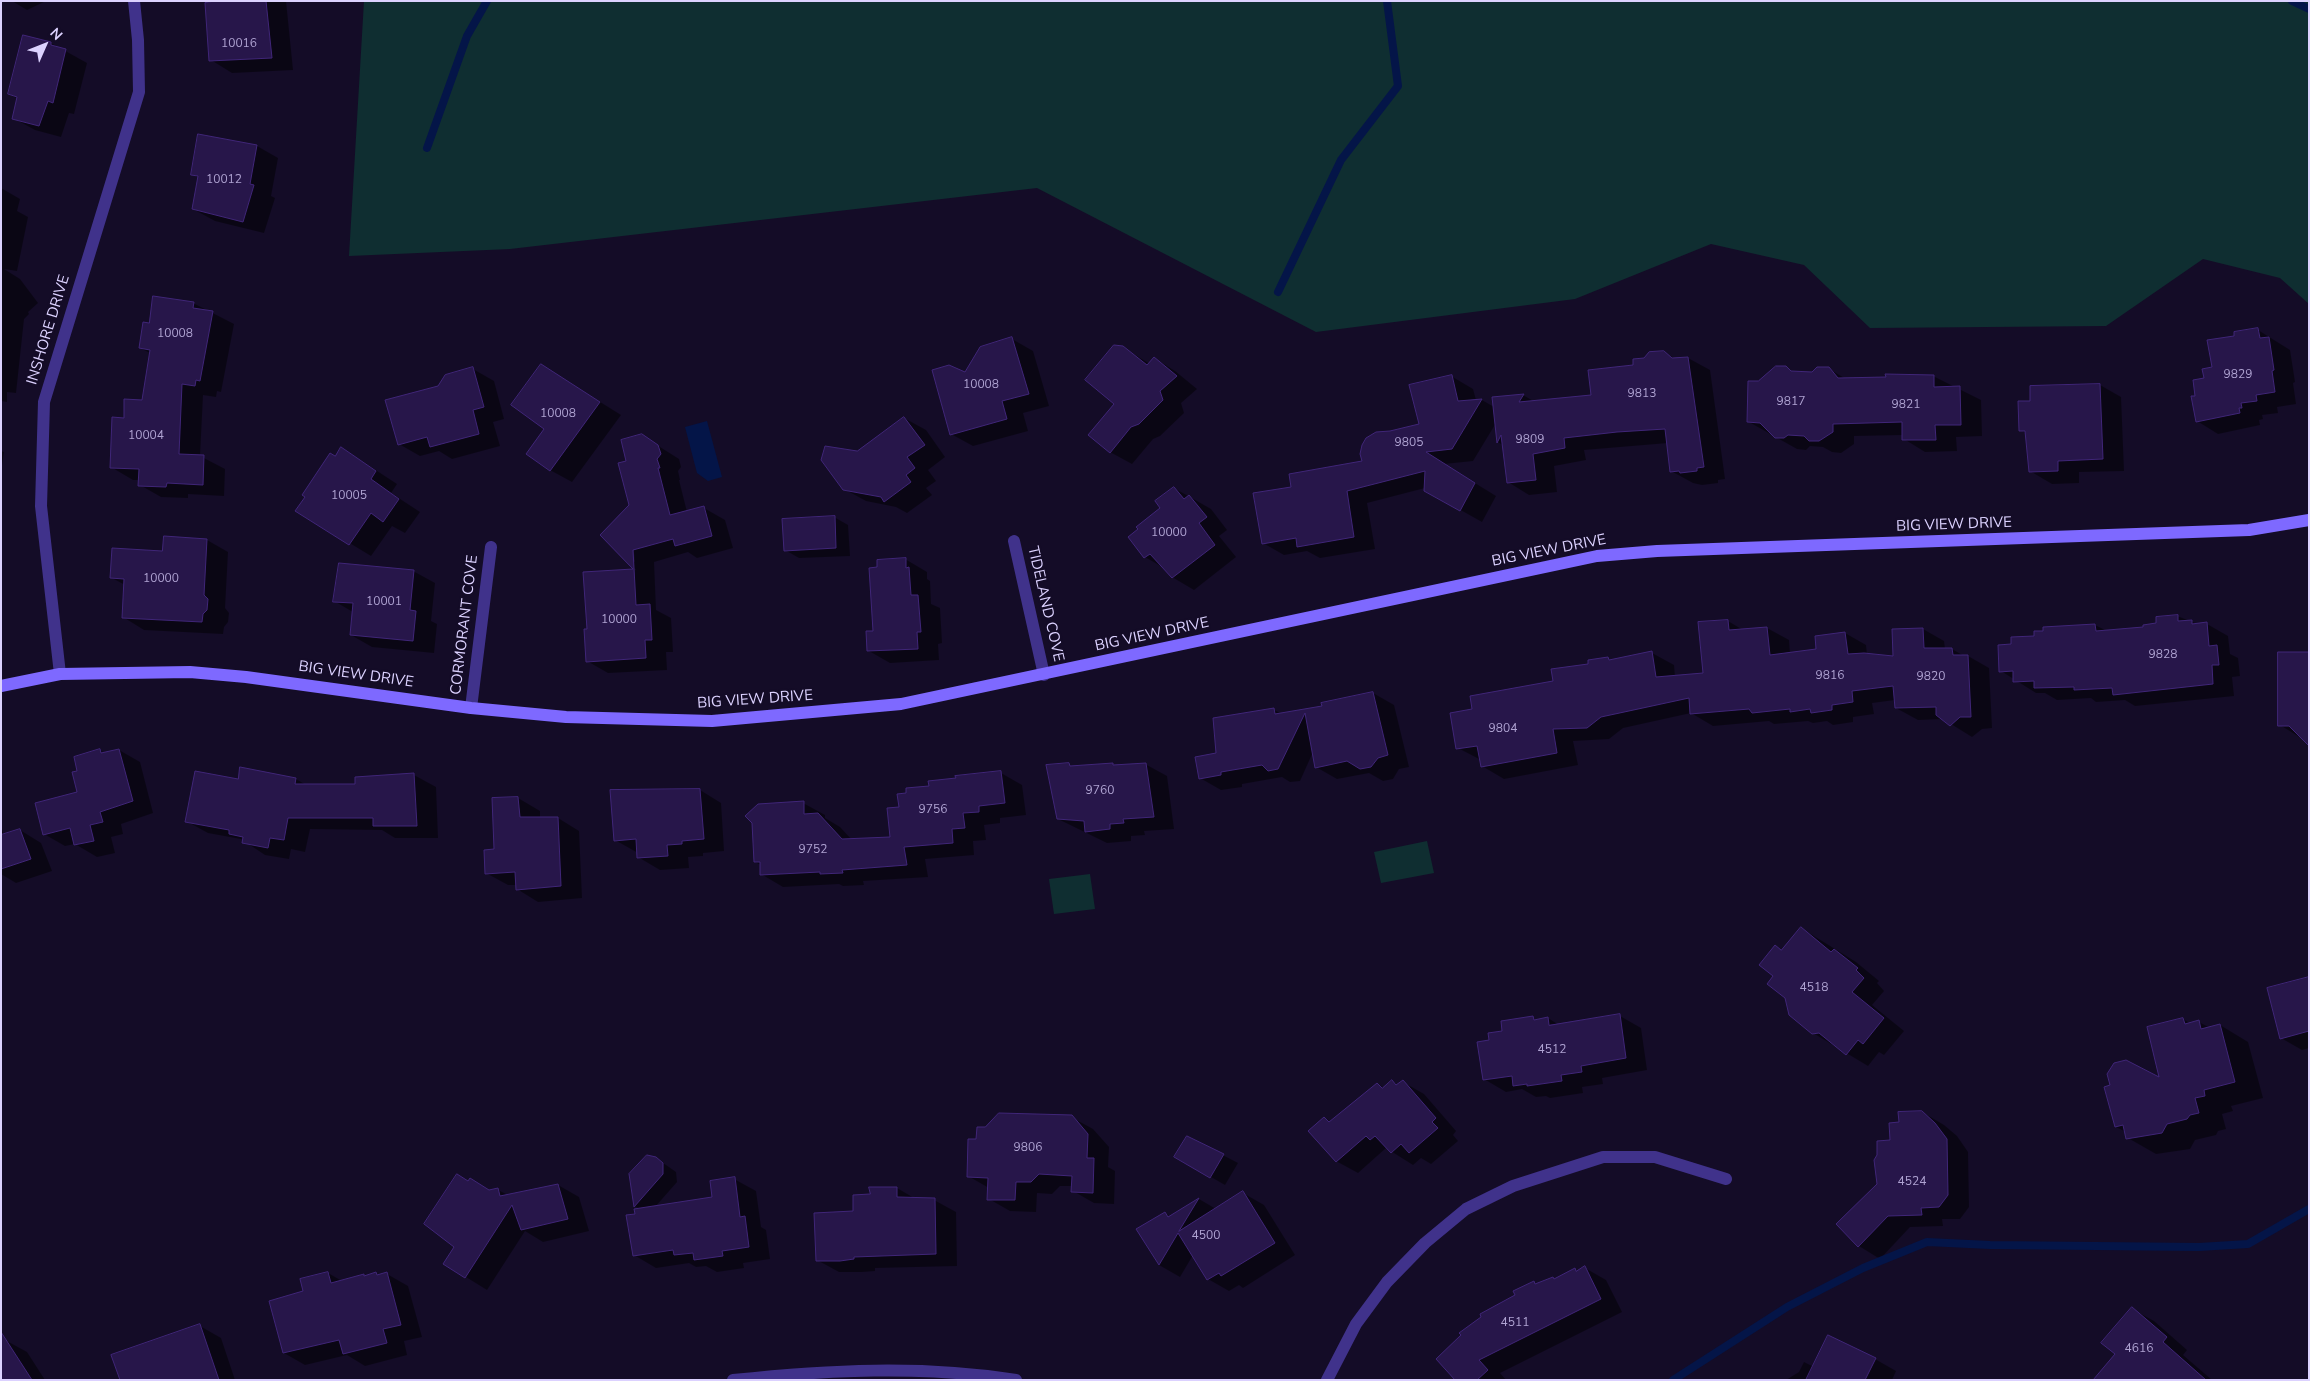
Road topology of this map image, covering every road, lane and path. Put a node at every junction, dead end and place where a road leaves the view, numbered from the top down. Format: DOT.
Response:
graph roads {
  1 [pos="134,1"];
  2 [pos="2309,520"];
  3 [pos="1014,541"];
  4 [pos="491,547"];
  5 [pos="60,674"];
  6 [pos="1044,674"];
  7 [pos="1,686"];
  8 [pos="471,708"];
  9 [pos="1726,1179"];
  10 [pos="733,1380"];
  11 [pos="1016,1380"];
  12 [pos="1327,1380"];
  1 -- 5 [label="street, INSHORE DRIVE"];
  2 -- 6 [label="street, BIG VIEW DRIVE"];
  3 -- 6 [label="street, TIDELAND COVE"];
  4 -- 8 [label="street, CORMORANT COVE"];
  5 -- 7 [label="street, BIG VIEW DRIVE"];
  5 -- 8 [label="street, BIG VIEW DRIVE"];
  6 -- 8 [label="street, BIG VIEW DRIVE"];
  9 -- 12 [label="street"];
  10 -- 11 [label="street"];
}
